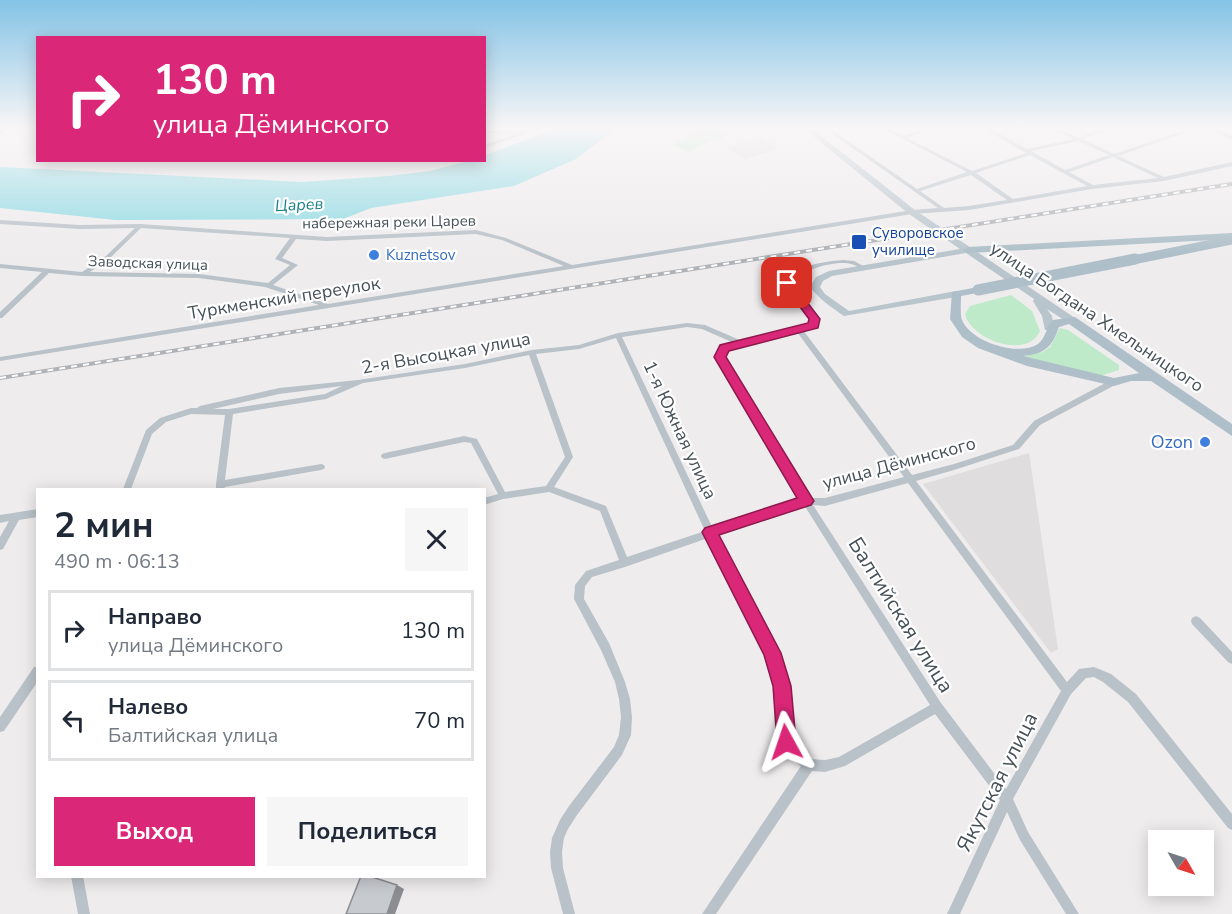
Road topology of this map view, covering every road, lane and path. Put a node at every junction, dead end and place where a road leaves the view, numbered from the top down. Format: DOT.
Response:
graph roads {
  1 [pos="860,171"];
  2 [pos="887,171"];
  3 [pos="968,171"];
  4 [pos="979,171"];
  5 [pos="1068,171"];
  6 [pos="1145,171"];
  7 [pos="1202,171"];
  8 [pos="1064,172"];
  9 [pos="972,173"];
  10 [pos="1164,179"];
  11 [pos="1092,187"];
  12 [pos="916,191"];
  13 [pos="1012,201"];
  14 [pos="943,210"];
  15 [pos="912,212"];
  16 [pos="0,222"];
  17 [pos="140,226"];
  18 [pos="293,238"];
  19 [pos="1232,238"];
  20 [pos="968,250"];
  21 [pos="0,266"];
  22 [pos="573,267"];
  23 [pos="864,268"];
  24 [pos="48,270"];
  25 [pos="82,274"];
  26 [pos="268,286"];
  27 [pos="956,294"];
  28 [pos="1034,296"];
  29 [pos="328,306"];
  30 [pos="0,316"];
  31 [pos="1071,320"];
  32 [pos="1049,328"];
  33 [pos="800,330"];
  34 [pos="618,335"];
  35 [pos="742,344"];
  36 [pos="982,345"];
  37 [pos="532,352"];
  38 [pos="0,359"];
  39 [pos="1154,377"];
  40 [pos="362,381"];
  41 [pos="1114,382"];
  42 [pos="191,412"];
  43 [pos="229,412"];
  44 [pos="1232,431"];
  45 [pos="385,456"];
  46 [pos="321,467"];
  47 [pos="912,478"];
  48 [pos="220,486"];
  49 [pos="127,488"];
  50 [pos="549,489"];
  51 [pos="503,496"];
  52 [pos="486,501"];
  53 [pos="806,501"];
  54 [pos="36,513"];
  55 [pos="16,516"];
  56 [pos="0,519"];
  57 [pos="710,532"];
  58 [pos="0,546"];
  59 [pos="624,563"];
  60 [pos="1196,621"];
  61 [pos="1232,659"];
  62 [pos="36,674"];
  63 [pos="1067,690"];
  64 [pos="937,707"];
  65 [pos="0,727"];
  66 [pos="809,765"];
  67 [pos="1006,799"];
  68 [pos="1232,824"];
  69 [pos="77,878"];
  70 [pos="84,914"];
  71 [pos="569,914"];
  72 [pos="708,914"];
  73 [pos="953,914"];
  74 [pos="1073,914"];
  1 -- 15 [label="main road, улица Богдана Хмельницкого"];
  2 -- 12 [label="street"];
  3 -- 9 [label="street"];
  4 -- 9 [label="street"];
  5 -- 8 [label="street"];
  6 -- 10 [label="street"];
  7 -- 10 [label="street, набережная реки Царев"];
  8 -- 11 [label="street"];
  9 -- 12 [label="street"];
  9 -- 13 [label="street"];
  10 -- 11 [label="street, набережная реки Царев"];
  11 -- 13 [label="street, набережная реки Царев"];
  12 -- 14 [label="street"];
  13 -- 14 [label="street, набережная реки Царев"];
  14 -- 15 [label="street, набережная реки Царев"];
  15 -- 20 [label="main road, улица Богдана Хмельницкого"];
  15 -- 22 [label="street, набережная реки Царев"];
  16 -- 17 [label="street, набережная реки Царев"];
  17 -- 18 [label="street, набережная реки Царев"];
  17 -- 25 [label="street"];
  18 -- 22 [label="street, набережная реки Царев"];
  18 -- 26 [label="street"];
  19 -- 20 [label="main road"];
  19 -- 27 [label="main road, bridge"];
  20 -- 23 [label="main road"];
  20 -- 28 [label="main road, улица Богдана Хмельницкого"];
  21 -- 24 [label="street, Заводская улица"];
  22 -- 29 [label="street, Туркменский переулок"];
  23 -- 27 [label="main road"];
  23 -- 33 [label="street"];
  24 -- 25 [label="street, Заводская улица"];
  24 -- 30 [label="street"];
  25 -- 26 [label="street, Заводская улица"];
  26 -- 29 [label="street, Заводская улица"];
  27 -- 36 [label="main road"];
  28 -- 31 [label="main road, улица Богдана Хмельницкого"];
  28 -- 32 [label="main road"];
  29 -- 38 [label="street, Туркменский переулок"];
  31 -- 32 [label="main road"];
  31 -- 39 [label="main road, улица Богдана Хмельницкого"];
  32 -- 36 [label="main road"];
  33 -- 35 [label="street"];
  33 -- 47 [label="street"];
  34 -- 35 [label="street, 2-я Высоцкая улица"];
  34 -- 37 [label="street, 2-я Высоцкая улица"];
  34 -- 57 [label="street, 1-я Южная улица"];
  35 -- 53 [label="street, Балтийская улица"];
  36 -- 41 [label="main road"];
  37 -- 40 [label="street, 2-я Высоцкая улица"];
  37 -- 50 [label="street"];
  39 -- 41 [label="main road"];
  39 -- 44 [label="main road, улица Богдана Хмельницкого"];
  40 -- 42 [label="street"];
  40 -- 43 [label="street, 2-я Высоцкая улица"];
  41 -- 47 [label="street, улица Дёминского"];
  42 -- 43 [label="street, 2-я Высоцкая улица"];
  42 -- 49 [label="street, 2-я Высоцкая улица"];
  43 -- 48 [label="street"];
  45 -- 51 [label="street"];
  46 -- 48 [label="street"];
  47 -- 53 [label="street, улица Дёминского"];
  47 -- 63 [label="street"];
  50 -- 51 [label="street"];
  50 -- 59 [label="street"];
  51 -- 52 [label="street"];
  53 -- 57 [label="street, улица Дёминского"];
  53 -- 64 [label="street, Балтийская улица"];
  54 -- 55 [label="street"];
  55 -- 56 [label="street"];
  55 -- 58 [label="street"];
  57 -- 59 [label="street, улица Дёминского"];
  57 -- 66 [label="street, 1-я Южная улица"];
  59 -- 71 [label="street, улица Дёминского"];
  60 -- 61 [label="street"];
  62 -- 65 [label="street"];
  63 -- 67 [label="street, Якутская улица"];
  63 -- 68 [label="street, Якутская улица"];
  64 -- 66 [label="street"];
  64 -- 67 [label="street, Балтийская улица"];
  66 -- 72 [label="street"];
  67 -- 73 [label="street, Якутская улица"];
  67 -- 74 [label="street, Балтийская улица"];
  69 -- 70 [label="street"];
}
